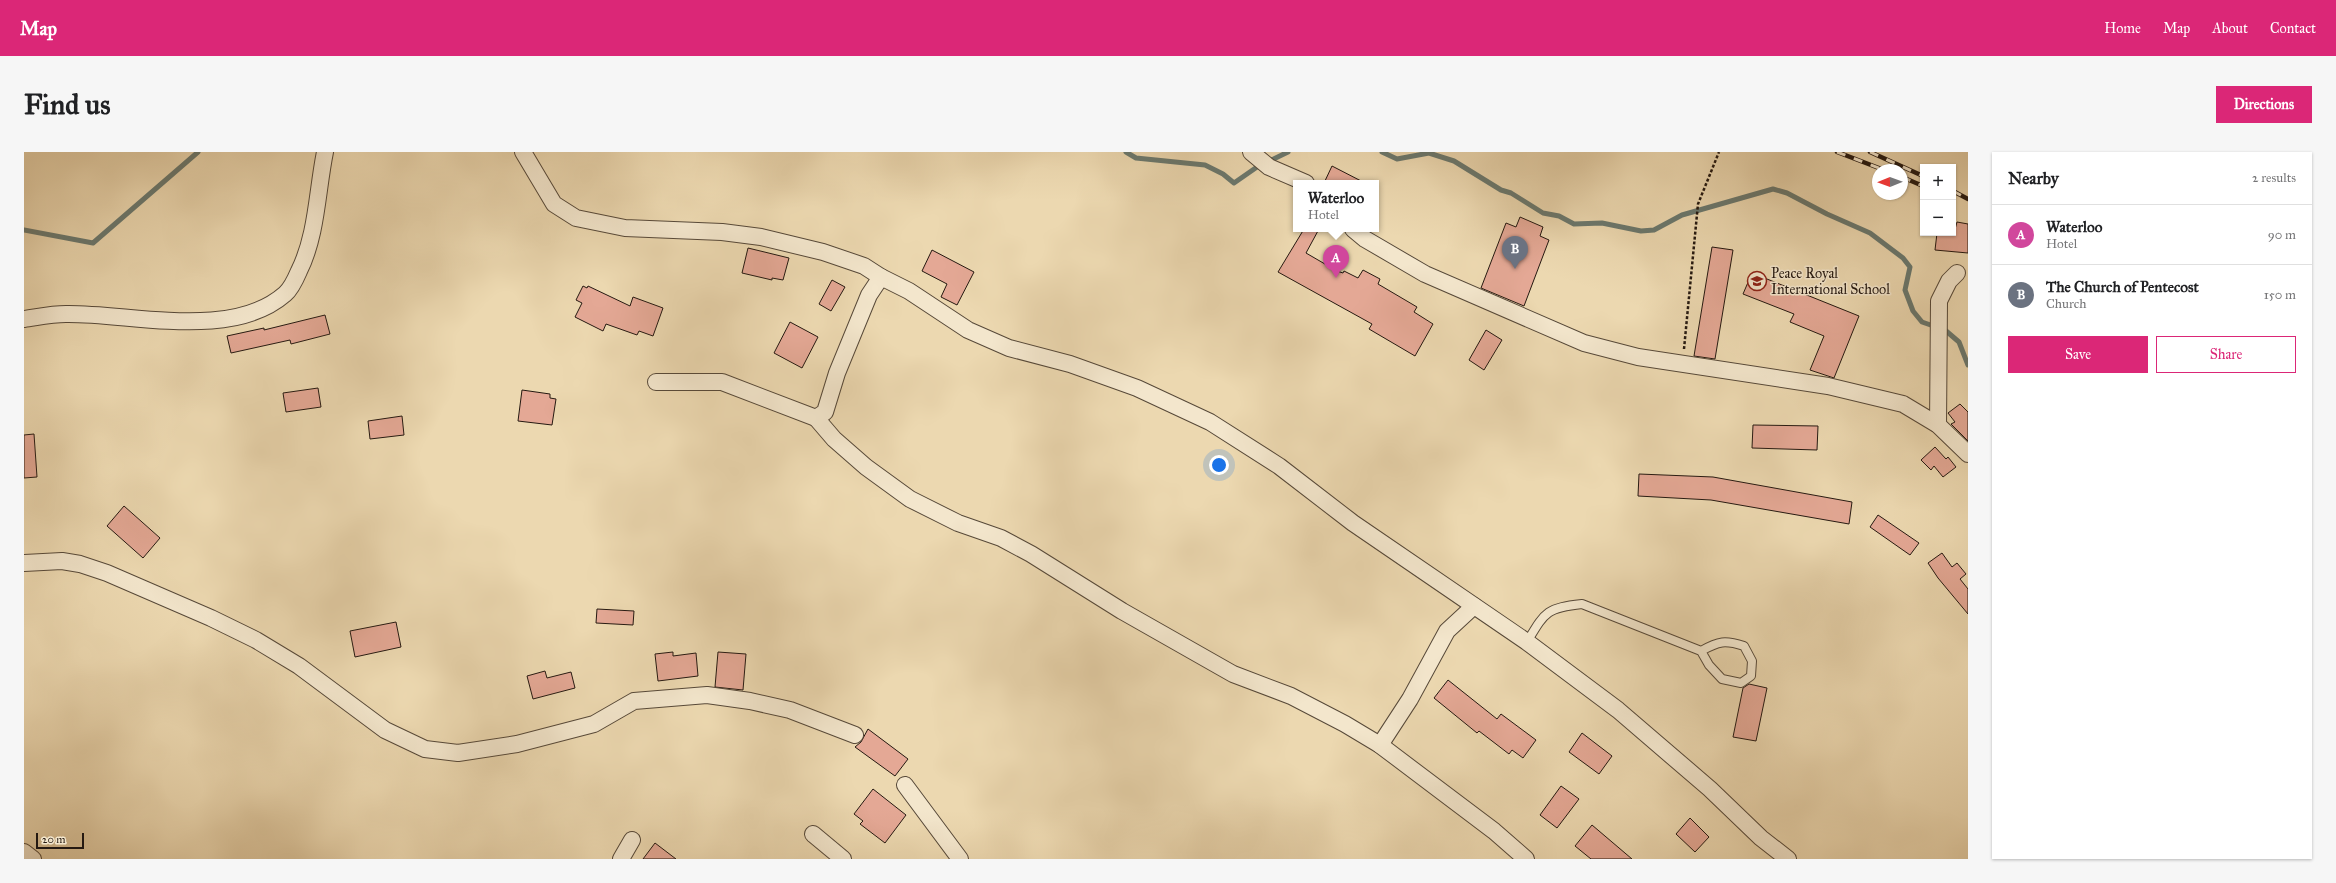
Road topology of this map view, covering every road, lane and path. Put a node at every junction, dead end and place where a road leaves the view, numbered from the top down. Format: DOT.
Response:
graph roads {
  1 [pos="325,152"];
  2 [pos="523,152"];
  3 [pos="1719,152"];
  4 [pos="1252,154"];
  5 [pos="1299,180"];
  6 [pos="1357,232"];
  7 [pos="1957,273"];
  8 [pos="881,277"];
  9 [pos="24,319"];
  10 [pos="1680,363"];
  11 [pos="656,382"];
  12 [pos="816,418"];
  13 [pos="1938,425"];
  14 [pos="1968,454"];
  15 [pos="24,563"];
  16 [pos="1474,606"];
  17 [pos="1527,642"];
  18 [pos="1700,651"];
  19 [pos="855,735"];
  20 [pos="1380,745"];
  21 [pos="905,785"];
  22 [pos="813,834"];
  23 [pos="632,840"];
  24 [pos="24,852"];
  25 [pos="32,859"];
  26 [pos="621,859"];
  27 [pos="843,859"];
  28 [pos="960,859"];
  29 [pos="1526,859"];
  30 [pos="1788,859"];
  1 -- 9 [label="street"];
  2 -- 8 [label="street"];
  3 -- 10 [label="path"];
  4 -- 5 [label="street"];
  6 -- 10 [label="street"];
  7 -- 13 [label="street"];
  8 -- 12 [label="street"];
  8 -- 16 [label="street"];
  10 -- 13 [label="street"];
  11 -- 12 [label="street"];
  12 -- 20 [label="street"];
  13 -- 14 [label="street"];
  15 -- 19 [label="street"];
  16 -- 17 [label="street"];
  16 -- 20 [label="street"];
  17 -- 18 [label="lane"];
  17 -- 30 [label="street"];
  18 -- 18 [label="lane"];
  20 -- 29 [label="street"];
  21 -- 28 [label="street"];
  22 -- 27 [label="street"];
  23 -- 26 [label="street"];
  24 -- 25 [label="street"];
}
